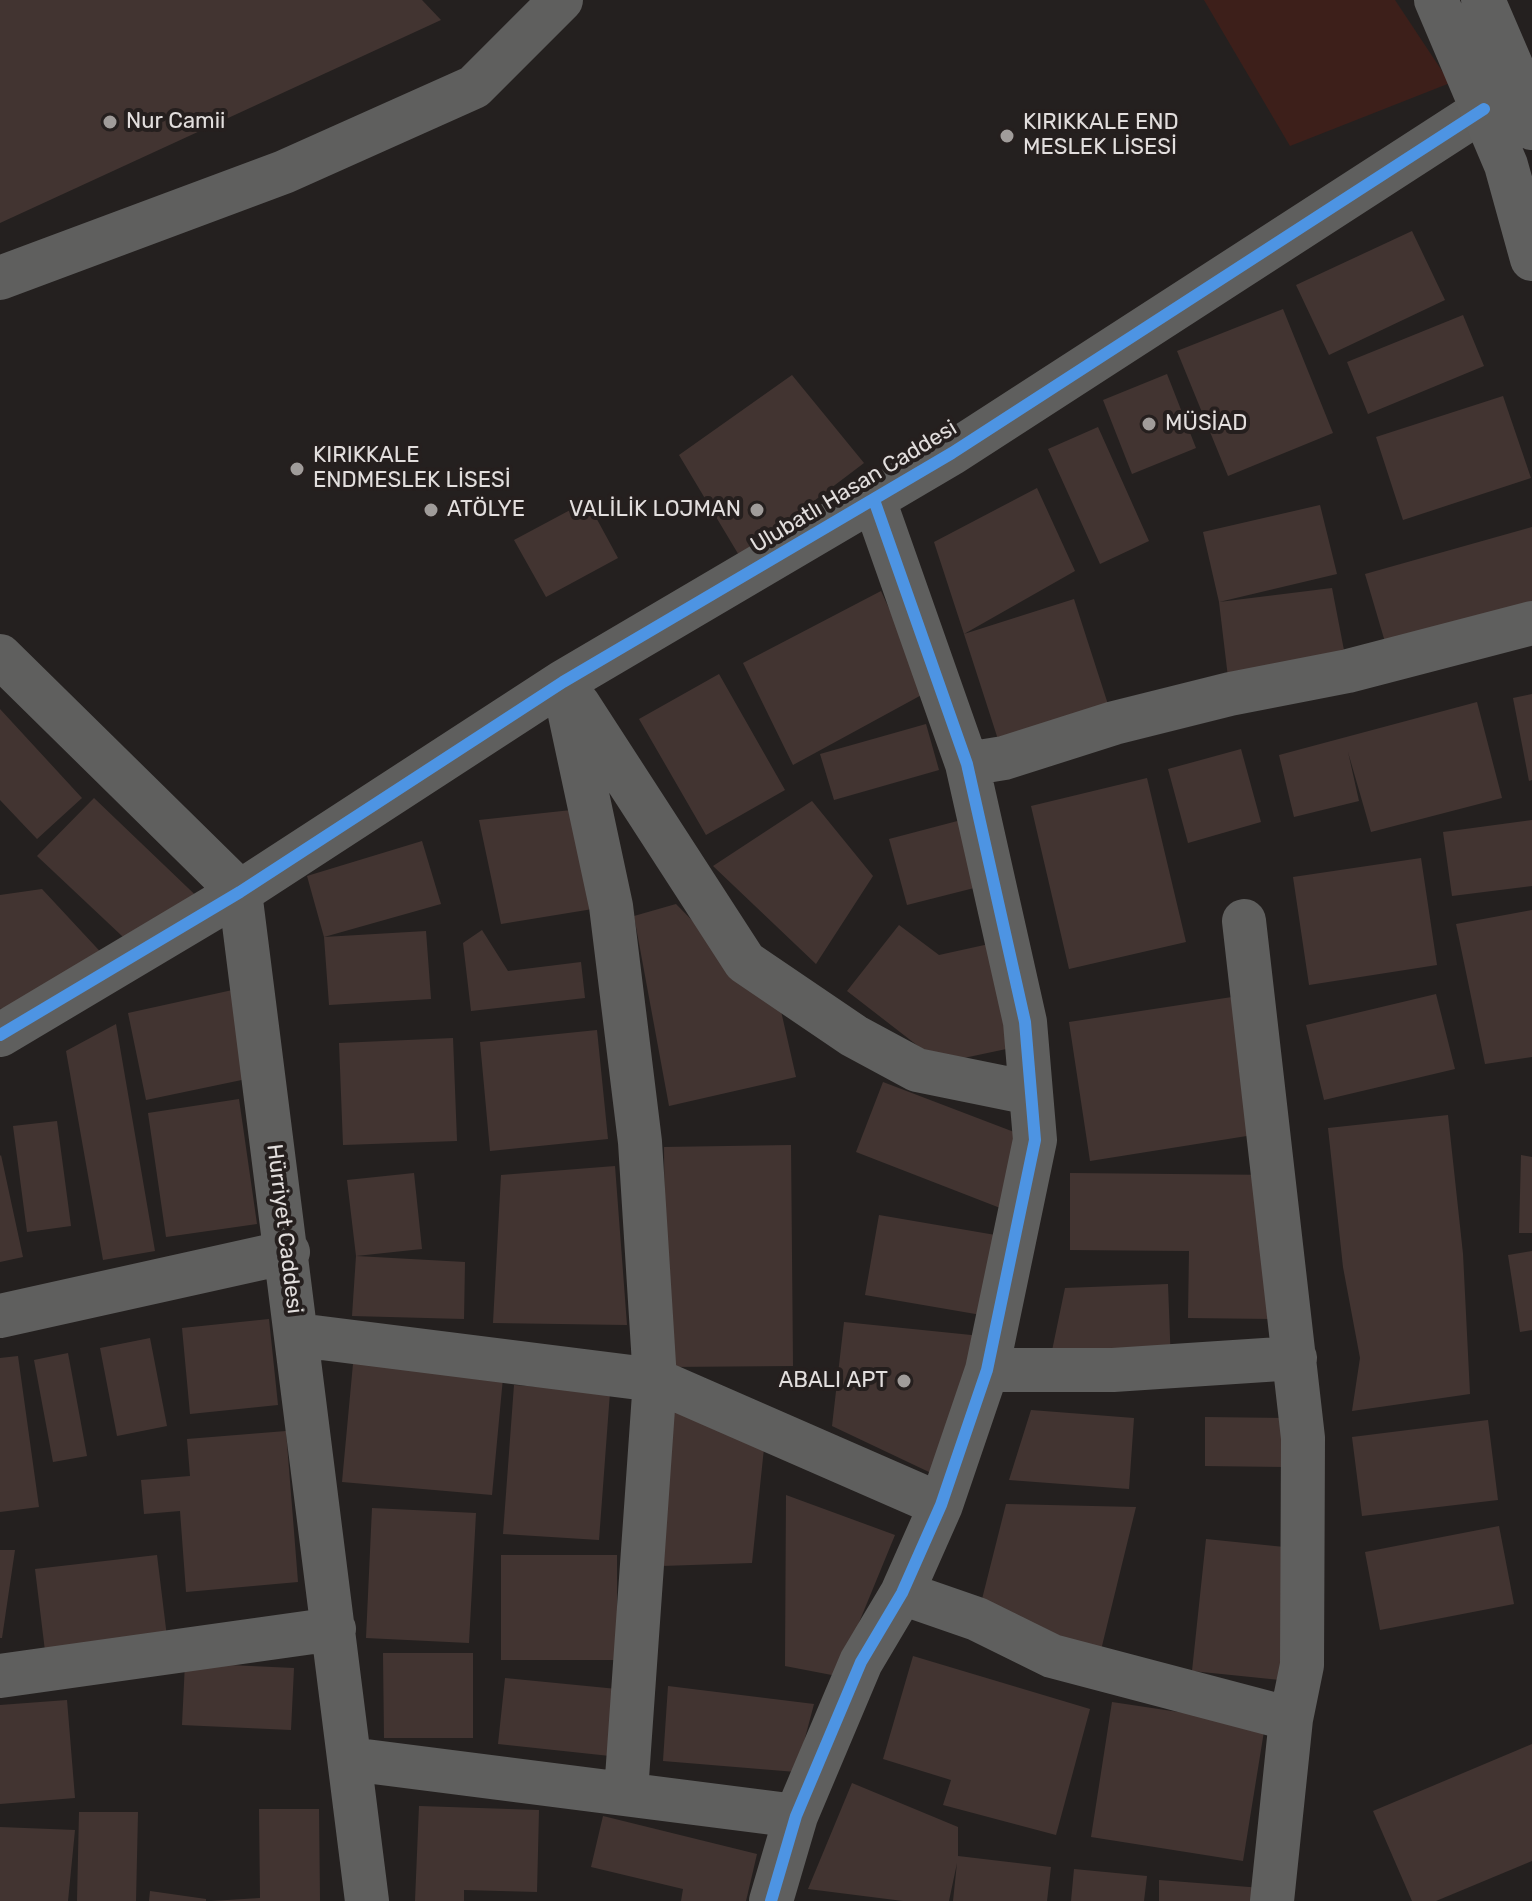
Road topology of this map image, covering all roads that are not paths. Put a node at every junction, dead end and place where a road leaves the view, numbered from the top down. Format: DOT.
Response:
graph roads {
  1 [pos="561,0"];
  2 [pos="1436,0"];
  3 [pos="1483,0"];
  4 [pos="1524,74"];
  5 [pos="1484,109"];
  6 [pos="1532,128"];
  7 [pos="1532,259"];
  8 [pos="0,278"];
  9 [pos="874,500"];
  10 [pos="1532,623"];
  11 [pos="0,656"];
  12 [pos="563,682"];
  13 [pos="967,764"];
  14 [pos="240,892"];
  15 [pos="1244,921"];
  16 [pos="0,1035"];
  17 [pos="1030,1093"];
  18 [pos="288,1252"];
  19 [pos="0,1316"];
  20 [pos="298,1335"];
  21 [pos="1295,1358"];
  22 [pos="987,1370"];
  23 [pos="655,1380"];
  24 [pos="941,1505"];
  25 [pos="902,1593"];
  26 [pos="334,1629"];
  27 [pos="0,1676"];
  28 [pos="1291,1719"];
  29 [pos="350,1759"];
  30 [pos="626,1792"];
  31 [pos="796,1816"];
  32 [pos="367,1901"];
  33 [pos="771,1901"];
  34 [pos="1272,1901"];
  1 -- 8 [label="street"];
  2 -- 5 [label="main road"];
  3 -- 4 [label="main road"];
  4 -- 6 [label="main road"];
  5 -- 7 [label="main road"];
  5 -- 9 [label="street, Ulubatlı Hasan Caddesi"];
  9 -- 12 [label="street, Ulubatlı Hasan Caddesi"];
  9 -- 13 [label="street"];
  10 -- 13 [label="street"];
  11 -- 14 [label="street"];
  12 -- 14 [label="street, Ulubatlı Hasan Caddesi"];
  12 -- 17 [label="street"];
  12 -- 23 [label="street"];
  13 -- 17 [label="street"];
  14 -- 16 [label="street, Ulubatlı Hasan Caddesi"];
  14 -- 18 [label="street, Hürriyet Caddesi"];
  15 -- 21 [label="street"];
  17 -- 22 [label="street"];
  18 -- 19 [label="street"];
  18 -- 20 [label="street, Hürriyet Caddesi"];
  20 -- 23 [label="street"];
  20 -- 26 [label="street, Hürriyet Caddesi"];
  21 -- 22 [label="street"];
  21 -- 28 [label="street"];
  22 -- 24 [label="street"];
  23 -- 24 [label="street"];
  23 -- 30 [label="street"];
  24 -- 25 [label="street"];
  25 -- 28 [label="street"];
  25 -- 31 [label="street"];
  26 -- 27 [label="street"];
  26 -- 29 [label="street, Hürriyet Caddesi"];
  28 -- 34 [label="street"];
  29 -- 30 [label="street"];
  29 -- 32 [label="street, Hürriyet Caddesi"];
  30 -- 31 [label="street"];
  31 -- 33 [label="street"];
}
